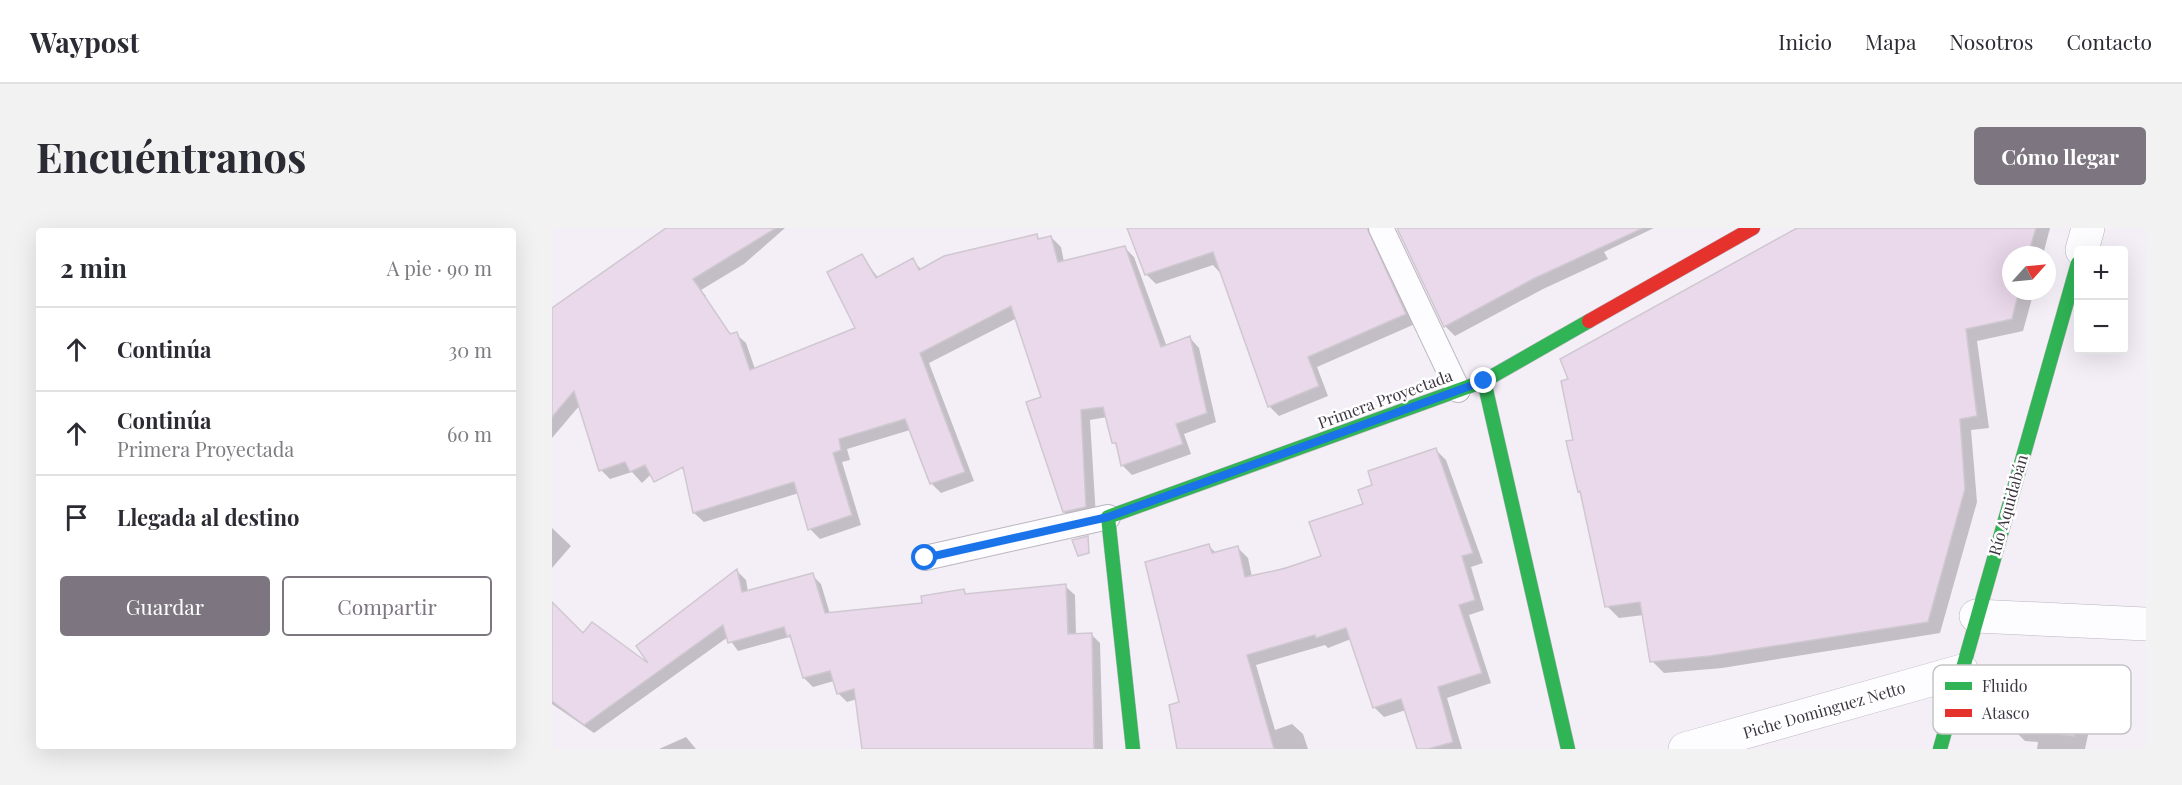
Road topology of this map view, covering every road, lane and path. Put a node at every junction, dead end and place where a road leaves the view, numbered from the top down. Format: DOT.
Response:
graph roads {
  1 [pos="1381,228"];
  2 [pos="1753,228"];
  3 [pos="2088,228"];
  4 [pos="2083,246"];
  5 [pos="2074,279"];
  6 [pos="1484,381"];
  7 [pos="1458,390"];
  8 [pos="1108,517"];
  9 [pos="925,558"];
  10 [pos="1976,616"];
  11 [pos="2146,624"];
  12 [pos="1964,665"];
  13 [pos="1933,679"];
  14 [pos="1944,734"];
  15 [pos="1133,749"];
  16 [pos="1568,749"];
  17 [pos="1685,749"];
  18 [pos="1940,749"];
  1 -- 7 [label="lane"];
  2 -- 6 [label="street, Primera Proyectada"];
  3 -- 4 [label="street"];
  5 -- 10 [label="street, Río Aquidabán"];
  6 -- 7 [label="street, Primera Proyectada"];
  6 -- 16 [label="street"];
  7 -- 8 [label="street, Primera Proyectada"];
  8 -- 9 [label="lane"];
  8 -- 15 [label="street"];
  10 -- 11 [label="street"];
  10 -- 12 [label="street, Río Aquidabán"];
  13 -- 17 [label="street, Piche Dominguez Netto"];
  14 -- 18 [label="street, Río Aquidabán"];
}
